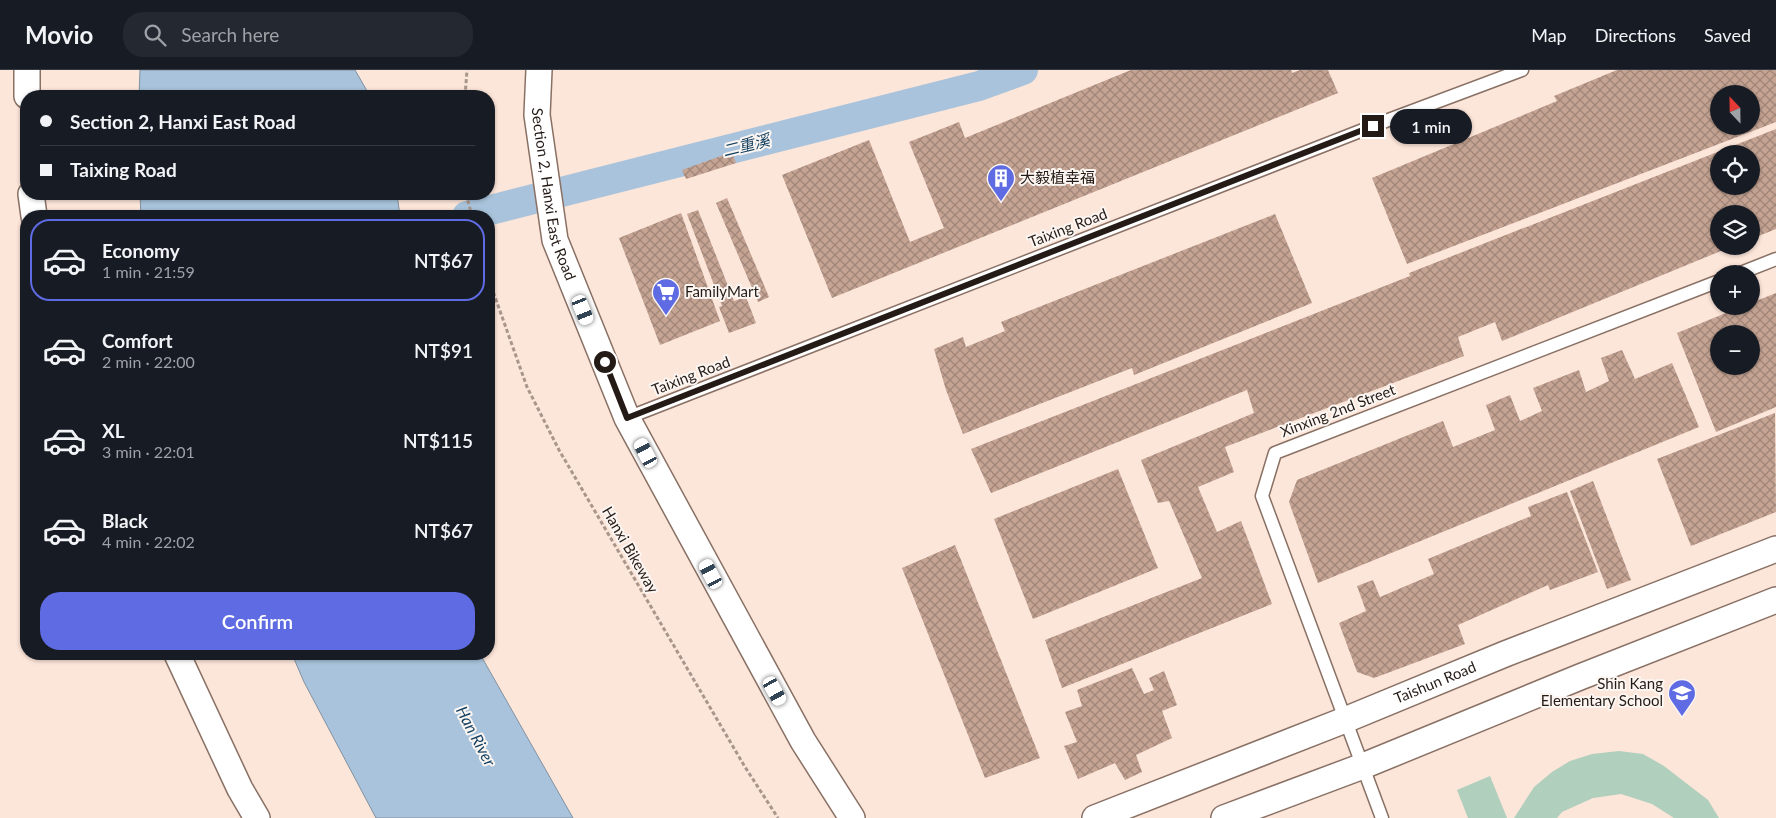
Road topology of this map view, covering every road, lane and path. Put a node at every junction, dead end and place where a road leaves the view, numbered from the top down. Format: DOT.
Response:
graph roads {
  1 [pos="26,70"];
  2 [pos="467,70"];
  3 [pos="539,70"];
  4 [pos="1522,70"];
  5 [pos="27,90"];
  6 [pos="465,90"];
  7 [pos="1776,259"];
  8 [pos="1760,265"];
  9 [pos="1710,284"];
  10 [pos="495,297"];
  11 [pos="627,418"];
  12 [pos="1776,549"];
  13 [pos="1776,600"];
  14 [pos="180,660"];
  15 [pos="1345,720"];
  16 [pos="1363,766"];
  17 [pos="257,818"];
  18 [pos="778,818"];
  19 [pos="852,818"];
  20 [pos="1095,818"];
  21 [pos="1224,818"];
  22 [pos="1382,818"];
  1 -- 5 [label="street"];
  2 -- 6 [label="path"];
  3 -- 11 [label="street, Section 2, Hanxi East Road"];
  4 -- 11 [label="lane, Taixing Road"];
  7 -- 8 [label="lane"];
  9 -- 15 [label="lane, Xinxing 2nd Street"];
  10 -- 18 [label="path, Hanxi Bikeway"];
  11 -- 19 [label="street, Section 2, Hanxi East Road"];
  12 -- 15 [label="street, Taishun Road"];
  13 -- 16 [label="street"];
  14 -- 17 [label="street"];
  15 -- 16 [label="lane, Xinxing 2nd Street"];
  15 -- 20 [label="street, Taishun Road"];
  16 -- 21 [label="street"];
  16 -- 22 [label="lane, Xinxing 2nd Street"];
}
